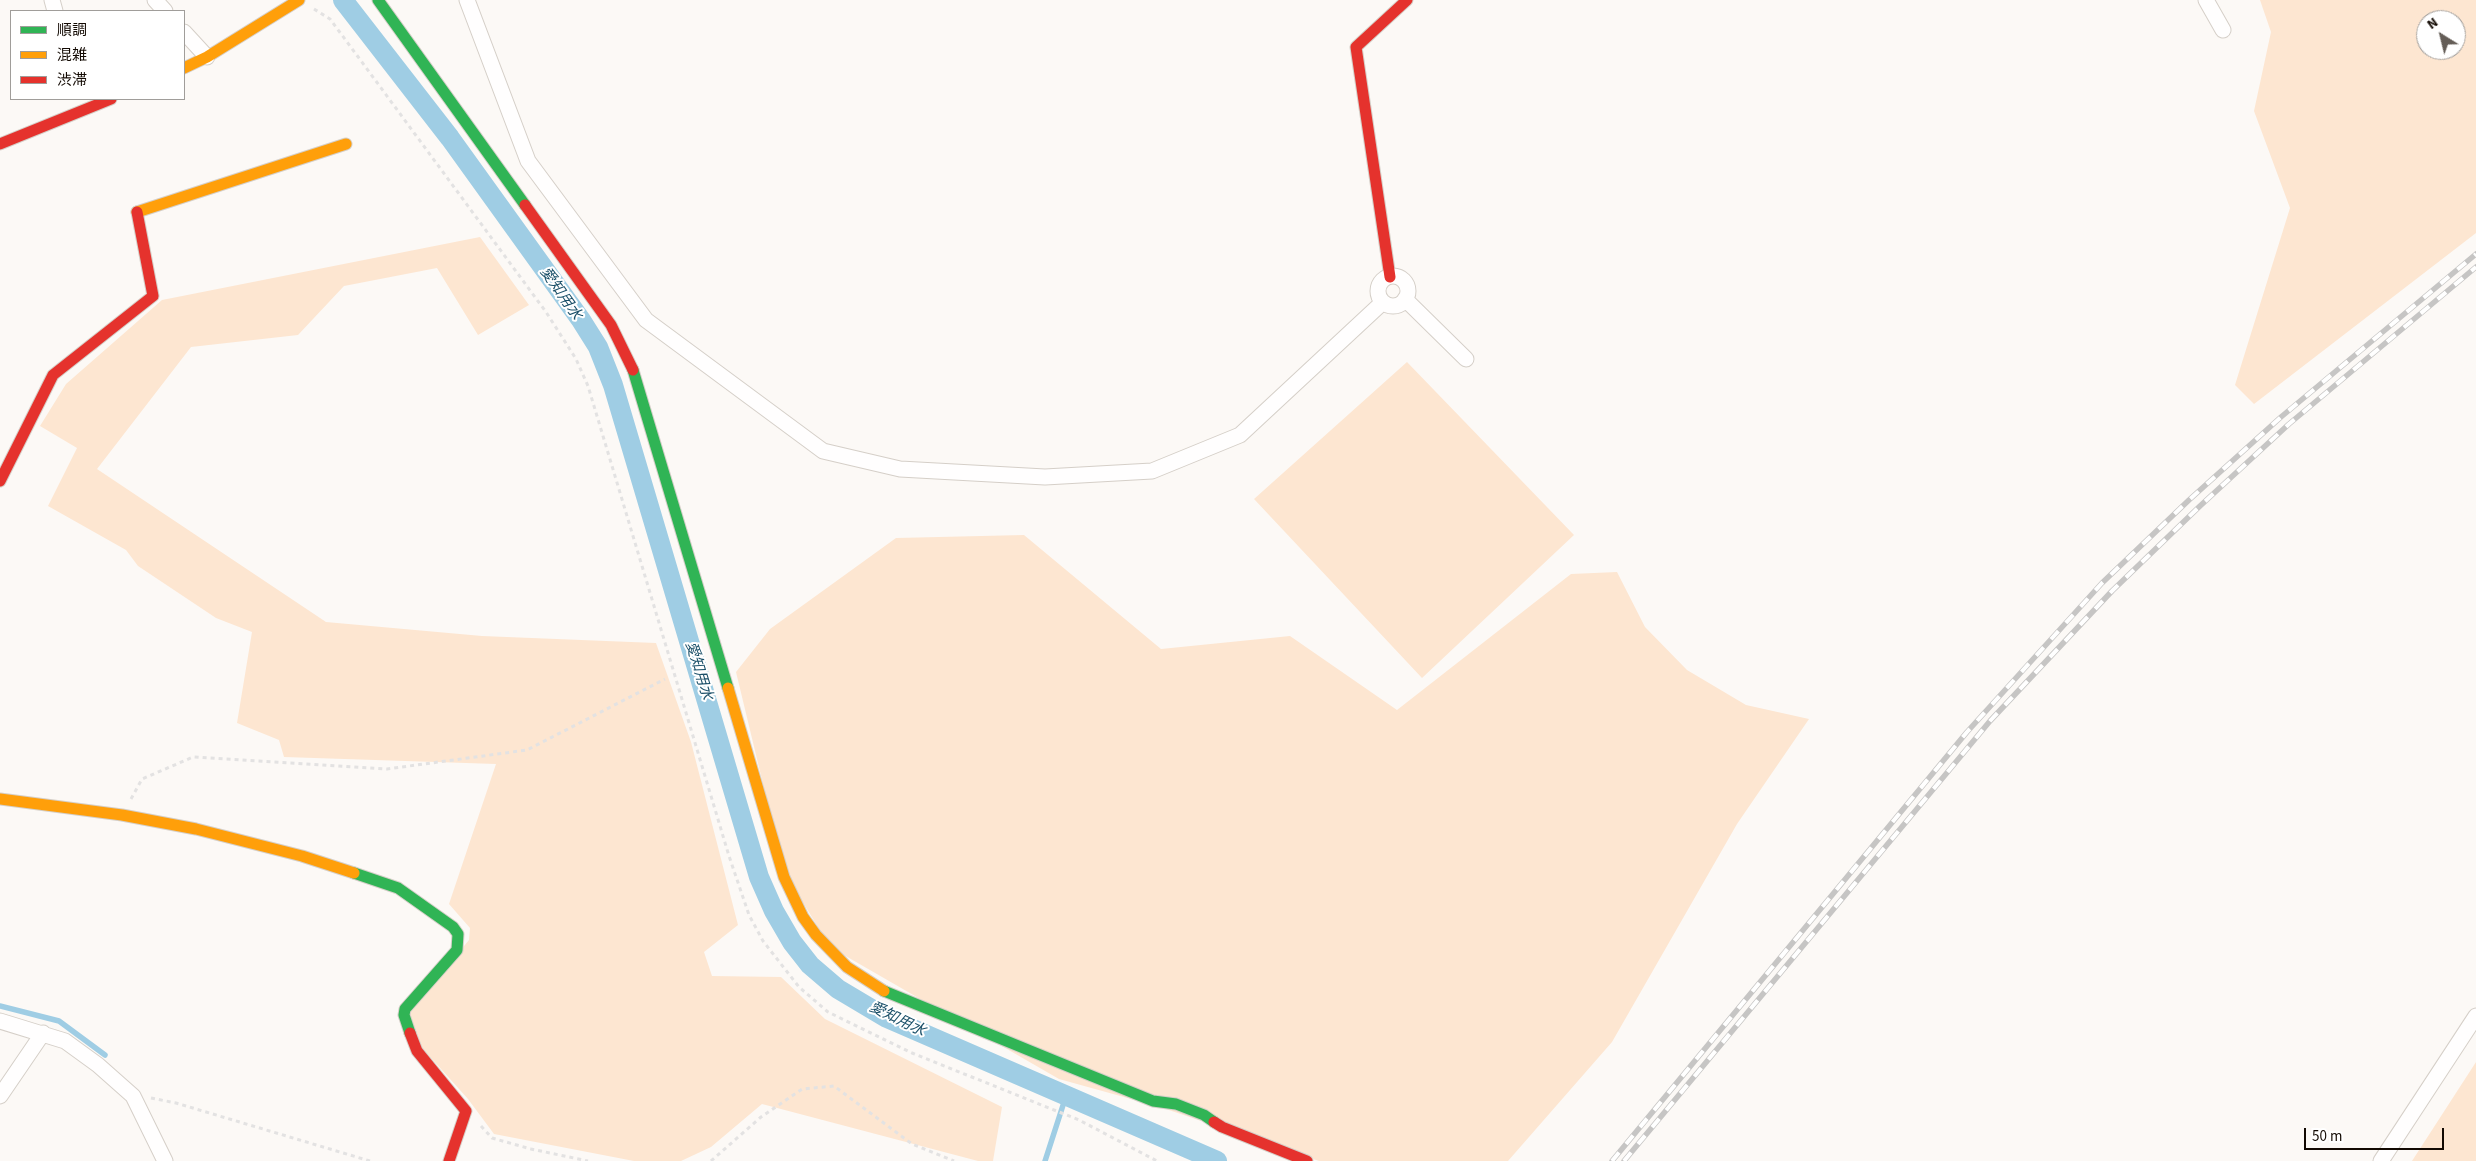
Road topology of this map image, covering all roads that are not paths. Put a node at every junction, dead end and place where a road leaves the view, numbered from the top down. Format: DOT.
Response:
graph roads {
  1 [pos="155,0"];
  2 [pos="378,0"];
  3 [pos="467,0"];
  4 [pos="1407,0"];
  5 [pos="2206,0"];
  6 [pos="304,2"];
  7 [pos="164,10"];
  8 [pos="2223,30"];
  9 [pos="185,33"];
  10 [pos="207,57"];
  11 [pos="185,68"];
  12 [pos="106,100"];
  13 [pos="78,105"];
  14 [pos="0,144"];
  15 [pos="346,144"];
  16 [pos="1390,277"];
  17 [pos="1405,299"];
  18 [pos="1383,302"];
  19 [pos="1466,359"];
  20 [pos="0,481"];
  21 [pos="0,799"];
  22 [pos="2476,1016"];
  23 [pos="0,1021"];
  24 [pos="43,1033"];
  25 [pos="0,1096"];
  26 [pos="165,1161"];
  27 [pos="450,1161"];
  28 [pos="1307,1161"];
  29 [pos="2381,1161"];
  1 -- 7 [label="street"];
  2 -- 28 [label="street"];
  3 -- 18 [label="street"];
  4 -- 16 [label="street"];
  5 -- 8 [label="street"];
  6 -- 10 [label="street"];
  9 -- 10 [label="street"];
  10 -- 11 [label="street"];
  12 -- 13 [label="street"];
  13 -- 14 [label="street"];
  15 -- 20 [label="street"];
  16 -- 17 [label="street"];
  16 -- 18 [label="street"];
  17 -- 18 [label="street"];
  17 -- 19 [label="street"];
  21 -- 27 [label="street"];
  22 -- 29 [label="street"];
  23 -- 24 [label="street"];
  24 -- 25 [label="street"];
  24 -- 26 [label="street"];
}
